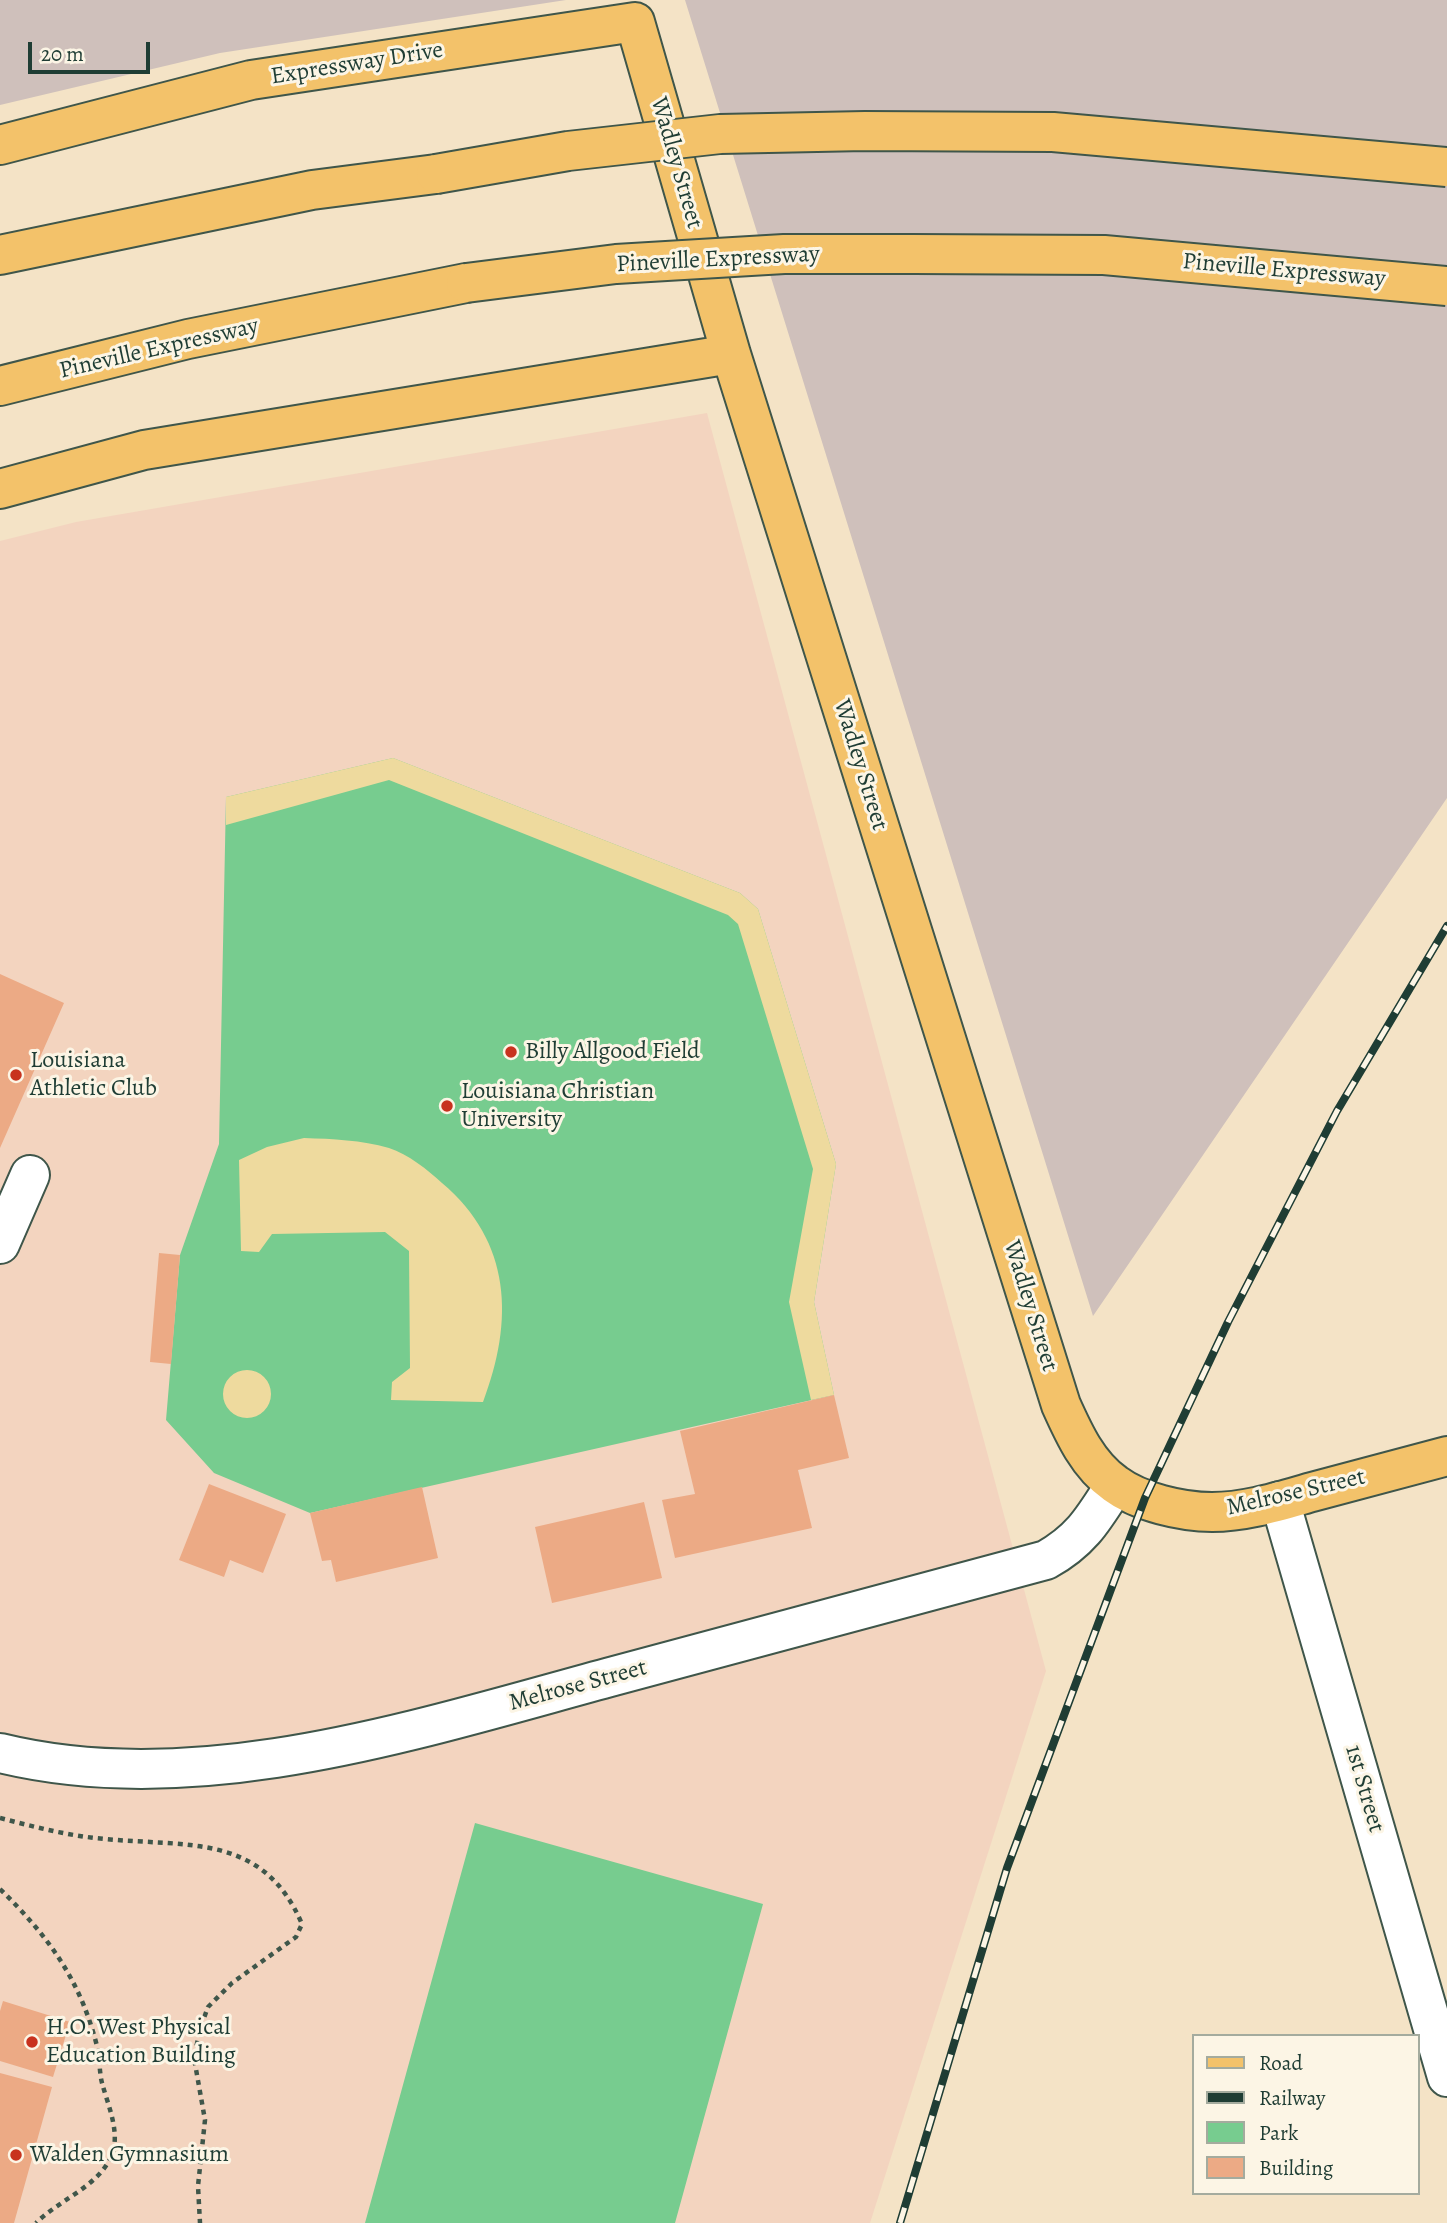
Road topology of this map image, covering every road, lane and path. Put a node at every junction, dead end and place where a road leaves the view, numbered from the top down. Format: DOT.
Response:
graph roads {
  1 [pos="632,11"];
  2 [pos="0,145"];
  3 [pos="1447,167"];
  4 [pos="0,255"];
  5 [pos="1447,286"];
  6 [pos="731,354"];
  7 [pos="0,386"];
  8 [pos="0,489"];
  9 [pos="30,1175"];
  10 [pos="0,1244"];
  11 [pos="1447,1456"];
  12 [pos="1130,1491"];
  13 [pos="1280,1501"];
  14 [pos="0,1753"];
  15 [pos="0,1818"];
  16 [pos="0,1889"];
  17 [pos="1436,2001"];
  18 [pos="1447,2077"];
  19 [pos="36,2223"];
  20 [pos="200,2223"];
  1 -- 2 [label="main road, Expressway Drive"];
  1 -- 6 [label="main road, Wadley Street"];
  3 -- 4 [label="main road, bridge"];
  5 -- 7 [label="main road, Pineville Expressway, bridge"];
  6 -- 8 [label="main road"];
  6 -- 12 [label="main road, Wadley Street"];
  9 -- 10 [label="street"];
  11 -- 13 [label="main road, Melrose Street"];
  12 -- 13 [label="main road, Melrose Street"];
  12 -- 14 [label="street, Melrose Street"];
  13 -- 17 [label="street, 1st Street"];
  15 -- 20 [label="path"];
  16 -- 19 [label="path"];
  17 -- 18 [label="street, 1st Street"];
}
